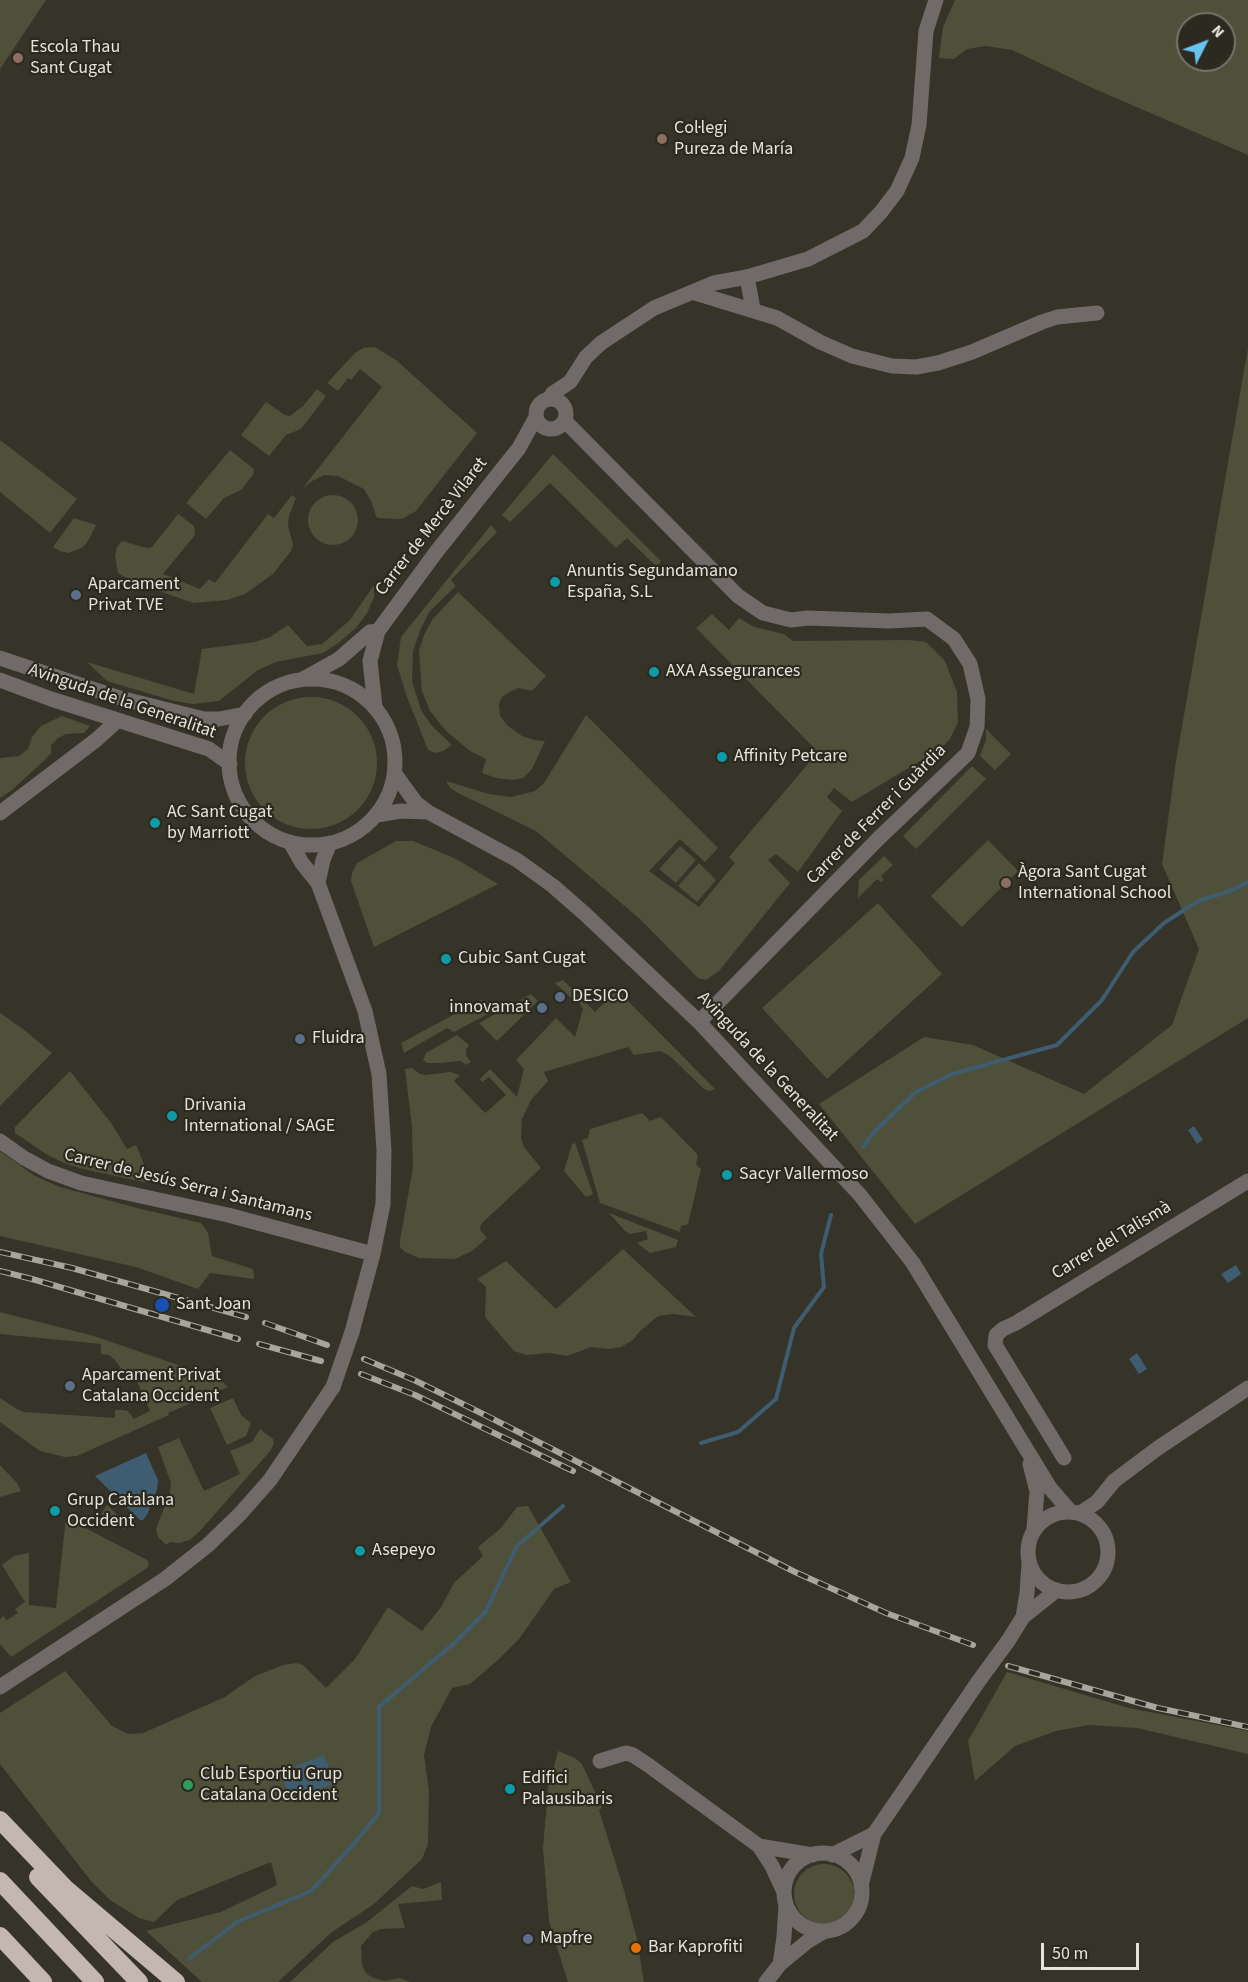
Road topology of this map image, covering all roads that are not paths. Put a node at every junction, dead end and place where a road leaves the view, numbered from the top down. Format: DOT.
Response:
graph roads {
  1 [pos="936,0"];
  2 [pos="747,277"];
  3 [pos="692,292"];
  4 [pos="753,309"];
  5 [pos="1097,313"];
  6 [pos="570,382"];
  7 [pos="549,399"];
  8 [pos="564,414"];
  9 [pos="536,417"];
  10 [pos="549,429"];
  11 [pos="519,448"];
  12 [pos="378,631"];
  13 [pos="0,658"];
  14 [pos="0,680"];
  15 [pos="301,680"];
  16 [pos="375,707"];
  17 [pos="245,714"];
  18 [pos="117,721"];
  19 [pos="230,764"];
  20 [pos="394,774"];
  21 [pos="428,812"];
  22 [pos="0,813"];
  23 [pos="377,814"];
  24 [pos="290,842"];
  25 [pos="330,843"];
  26 [pos="318,883"];
  27 [pos="699,1022"];
  28 [pos="0,1141"];
  29 [pos="1245,1188"];
  30 [pos="373,1254"];
  31 [pos="1248,1388"];
  32 [pos="1026,1449"];
  33 [pos="1064,1458"];
  34 [pos="1103,1496"];
  35 [pos="1075,1512"];
  36 [pos="1035,1529"];
  37 [pos="1102,1531"];
  38 [pos="1029,1561"];
  39 [pos="1057,1590"];
  40 [pos="1023,1617"];
  41 [pos="0,1687"];
  42 [pos="600,1761"];
  43 [pos="0,1820"];
  44 [pos="0,1834"];
  45 [pos="874,1834"];
  46 [pos="759,1846"];
  47 [pos="813,1855"];
  48 [pos="832,1855"];
  49 [pos="0,1881"];
  50 [pos="861,1886"];
  51 [pos="785,1898"];
  52 [pos="825,1931"];
  53 [pos="0,1936"];
  54 [pos="780,1964"];
  55 [pos="43,1982"];
  56 [pos="95,1982"];
  57 [pos="138,1982"];
  58 [pos="176,1982"];
  59 [pos="766,1982"];
  1 -- 2 [label="street"];
  2 -- 3 [label="street"];
  2 -- 4 [label="street"];
  3 -- 4 [label="street"];
  3 -- 6 [label="street"];
  4 -- 5 [label="street"];
  6 -- 7 [label="street"];
  6 -- 8 [label="street"];
  7 -- 8 [label="street"];
  7 -- 9 [label="street"];
  8 -- 10 [label="street"];
  8 -- 27 [label="street, Carrer de Ferrer i Guàrdia"];
  9 -- 10 [label="street"];
  9 -- 11 [label="street, Carrer de Mercè Vilaret"];
  10 -- 11 [label="street, Carrer de Mercè Vilaret"];
  11 -- 12 [label="street, Carrer de Mercè Vilaret"];
  12 -- 15 [label="street, Carrer de Mercè Vilaret"];
  12 -- 16 [label="street, Carrer de Mercè Vilaret"];
  13 -- 17 [label="street, Avinguda de la Generalitat"];
  14 -- 18 [label="street, Avinguda de la Generalitat"];
  15 -- 16 [label="street"];
  15 -- 17 [label="street"];
  16 -- 20 [label="street"];
  17 -- 19 [label="street"];
  18 -- 19 [label="street, Avinguda de la Generalitat"];
  18 -- 22 [label="street"];
  19 -- 24 [label="street"];
  20 -- 21 [label="street, Avinguda de la Generalitat"];
  20 -- 23 [label="street"];
  21 -- 23 [label="street, Avinguda de la Generalitat"];
  21 -- 27 [label="street, Avinguda de la Generalitat"];
  23 -- 25 [label="street"];
  24 -- 25 [label="street"];
  24 -- 26 [label="street"];
  25 -- 26 [label="street"];
  26 -- 30 [label="street"];
  27 -- 32 [label="street, Avinguda de la Generalitat"];
  28 -- 30 [label="street, Carrer de Jesús Serra i Santamans"];
  29 -- 33 [label="street, Carrer del Talismà"];
  30 -- 41 [label="street, bridge"];
  31 -- 34 [label="street"];
  32 -- 35 [label="street, Avinguda de la Generalitat"];
  32 -- 36 [label="street, Avinguda de la Generalitat"];
  34 -- 35 [label="street"];
  34 -- 37 [label="street"];
  35 -- 36 [label="street"];
  35 -- 37 [label="street"];
  36 -- 38 [label="street"];
  37 -- 39 [label="street"];
  38 -- 39 [label="street"];
  38 -- 40 [label="street"];
  39 -- 40 [label="street"];
  40 -- 45 [label="street, bridge"];
  42 -- 46 [label="street"];
  43 -- 58 [label="highway"];
  44 -- 57 [label="highway"];
  45 -- 48 [label="street"];
  45 -- 50 [label="street"];
  46 -- 47 [label="street"];
  46 -- 51 [label="street"];
  47 -- 48 [label="street"];
  47 -- 51 [label="street"];
  48 -- 50 [label="street"];
  49 -- 56 [label="highway"];
  50 -- 52 [label="street"];
  51 -- 52 [label="street"];
  51 -- 54 [label="street"];
  52 -- 54 [label="street"];
  53 -- 55 [label="highway"];
  54 -- 59 [label="street"];
}
